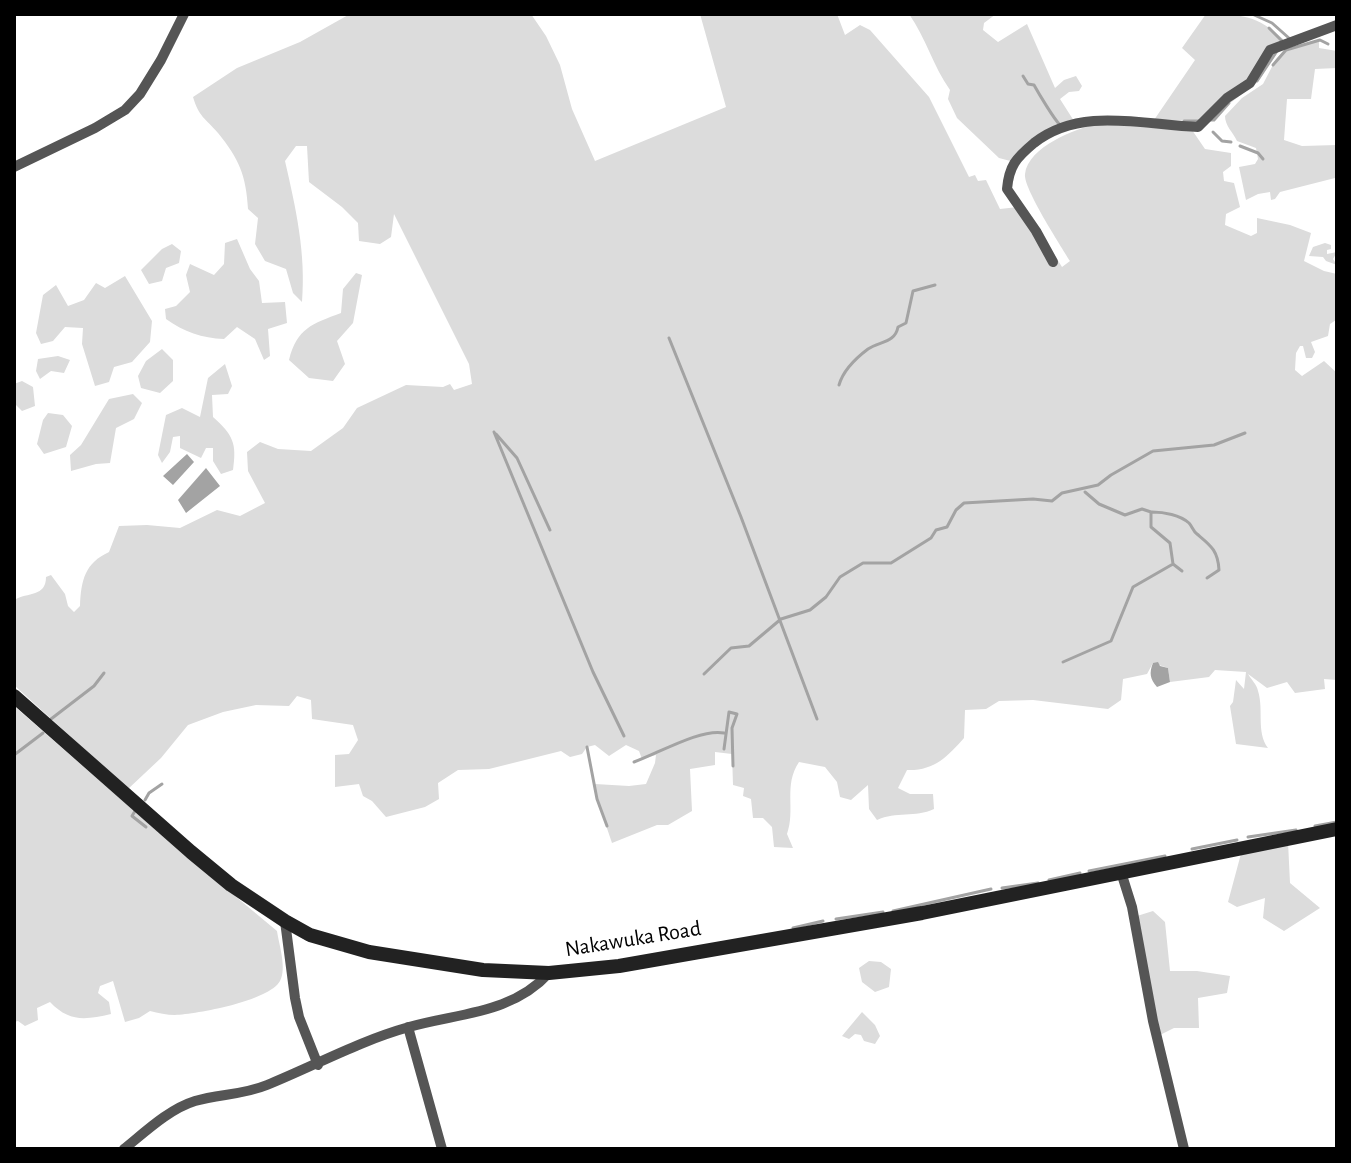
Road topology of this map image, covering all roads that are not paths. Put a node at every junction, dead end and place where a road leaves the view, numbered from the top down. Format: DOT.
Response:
graph roads {
  1 [pos="184,14"];
  2 [pos="1337,25"];
  3 [pos="14,167"];
  4 [pos="1053,262"];
  5 [pos="14,696"];
  6 [pos="1337,829"];
  7 [pos="1121,872"];
  8 [pos="285,921"];
  9 [pos="549,973"];
  10 [pos="408,1027"];
  11 [pos="318,1065"];
  12 [pos="125,1149"];
  13 [pos="442,1149"];
  14 [pos="1184,1149"];
  1 -- 3 [label="street"];
  2 -- 4 [label="street"];
  5 -- 8 [label="main road, Nakawuka Road"];
  6 -- 7 [label="main road, Nakawuka Road"];
  7 -- 9 [label="main road, Nakawuka Road"];
  7 -- 14 [label="street"];
  8 -- 9 [label="main road, Nakawuka Road"];
  8 -- 11 [label="street"];
  9 -- 10 [label="street"];
  10 -- 11 [label="street"];
  10 -- 13 [label="street"];
  11 -- 12 [label="street"];
}
